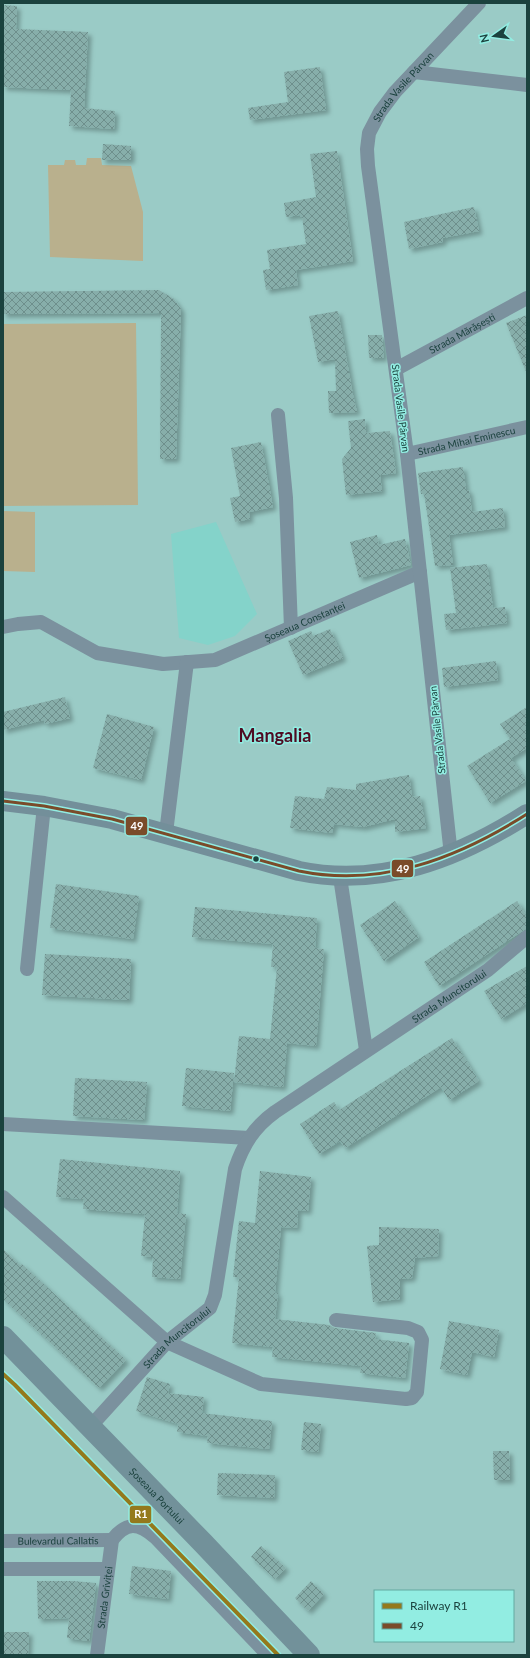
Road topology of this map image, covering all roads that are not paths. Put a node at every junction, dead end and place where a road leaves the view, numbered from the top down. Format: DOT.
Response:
graph roads {
  1 [pos="479,3"];
  2 [pos="414,72"];
  3 [pos="527,85"];
  4 [pos="527,298"];
  5 [pos="396,369"];
  6 [pos="278,415"];
  7 [pos="527,427"];
  8 [pos="407,454"];
  9 [pos="420,572"];
  10 [pos="3,627"];
  11 [pos="291,628"];
  12 [pos="188,662"];
  13 [pos="3,801"];
  14 [pos="44,806"];
  15 [pos="527,814"];
  16 [pos="166,833"];
  17 [pos="451,855"];
  18 [pos="340,877"];
  19 [pos="527,937"];
  20 [pos="27,969"];
  21 [pos="366,1050"];
  22 [pos="3,1124"];
  23 [pos="249,1138"];
  24 [pos="3,1197"];
  25 [pos="336,1320"];
  26 [pos="3,1337"];
  27 [pos="167,1342"];
  28 [pos="90,1427"];
  29 [pos="112,1540"];
  30 [pos="3,1541"];
  31 [pos="3,1569"];
  32 [pos="108,1570"];
  33 [pos="97,1655"];
  34 [pos="268,1655"];
  35 [pos="309,1655"];
  1 -- 2 [label="street, Strada Vasile Pârvan"];
  2 -- 3 [label="street"];
  2 -- 5 [label="street, Strada Vasile Pârvan"];
  4 -- 5 [label="street, Strada Mărășești"];
  5 -- 8 [label="street, Strada Vasile Pârvan"];
  6 -- 11 [label="street"];
  7 -- 8 [label="street, Strada Mihai Eminescu"];
  8 -- 9 [label="street, Strada Vasile Pârvan"];
  9 -- 11 [label="street, Șoseaua Constanței"];
  9 -- 17 [label="street, Strada Vasile Pârvan"];
  10 -- 12 [label="street, Șoseaua Constanței"];
  11 -- 12 [label="street, Șoseaua Constanței"];
  12 -- 16 [label="street"];
  13 -- 14 [label="main road"];
  14 -- 16 [label="main road"];
  14 -- 20 [label="street"];
  15 -- 17 [label="main road"];
  16 -- 18 [label="main road"];
  17 -- 18 [label="main road"];
  18 -- 21 [label="street"];
  19 -- 21 [label="street, Strada Muncitorului"];
  21 -- 23 [label="street, Strada Muncitorului"];
  22 -- 23 [label="street"];
  23 -- 27 [label="street, Strada Muncitorului"];
  24 -- 27 [label="street"];
  25 -- 27 [label="street"];
  26 -- 28 [label="main road, Șoseaua Portului"];
  27 -- 28 [label="street, Strada Muncitorului"];
  28 -- 35 [label="main road, Șoseaua Portului"];
  29 -- 30 [label="street, Bulevardul Callatis"];
  29 -- 32 [label="street, Strada Griviței"];
  29 -- 34 [label="street"];
  31 -- 32 [label="street"];
  32 -- 33 [label="street, Strada Griviței"];
}
